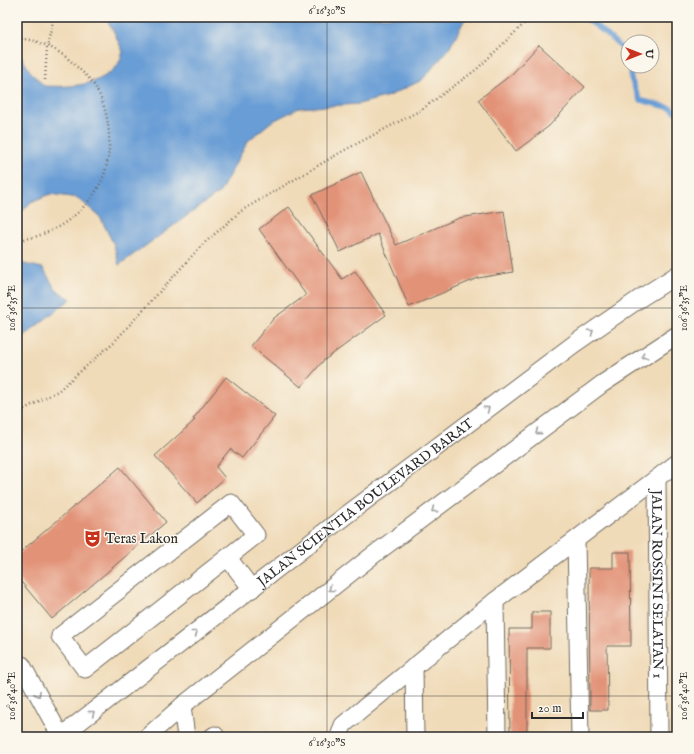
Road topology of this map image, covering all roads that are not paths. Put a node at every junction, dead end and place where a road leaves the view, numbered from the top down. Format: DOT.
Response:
graph roads {
  1 [pos="677,275"];
  2 [pos="677,335"];
  3 [pos="677,464"];
  4 [pos="657,479"];
  5 [pos="576,540"];
  6 [pos="228,558"];
  7 [pos="252,589"];
  8 [pos="495,602"];
  9 [pos="414,667"];
  10 [pos="17,668"];
  11 [pos="182,706"];
  12 [pos="340,734"];
  13 [pos="61,737"];
  14 [pos="147,737"];
  15 [pos="186,737"];
  16 [pos="212,737"];
  17 [pos="216,737"];
  18 [pos="415,737"];
  19 [pos="497,737"];
  20 [pos="580,737"];
  21 [pos="659,737"];
  7 -- 1 [label="street, JALAN SCIENTIA BOULEVARD BARAT, one-way"];
  2 -- 11 [label="street, one-way"];
  3 -- 4 [label="street"];
  4 -- 5 [label="street"];
  4 -- 21 [label="street, JALAN ROSSINI SELATAN 1"];
  5 -- 8 [label="street"];
  5 -- 20 [label="street"];
  6 -- 6 [label="street"];
  6 -- 7 [label="street"];
  13 -- 7 [label="street, JALAN SCIENTIA BOULEVARD BARAT, one-way"];
  8 -- 9 [label="street"];
  8 -- 19 [label="street"];
  9 -- 12 [label="street"];
  9 -- 18 [label="street"];
  10 -- 13 [label="street, one-way"];
  11 -- 14 [label="street"];
  11 -- 15 [label="street"];
  16 -- 17 [label="street"];
}
